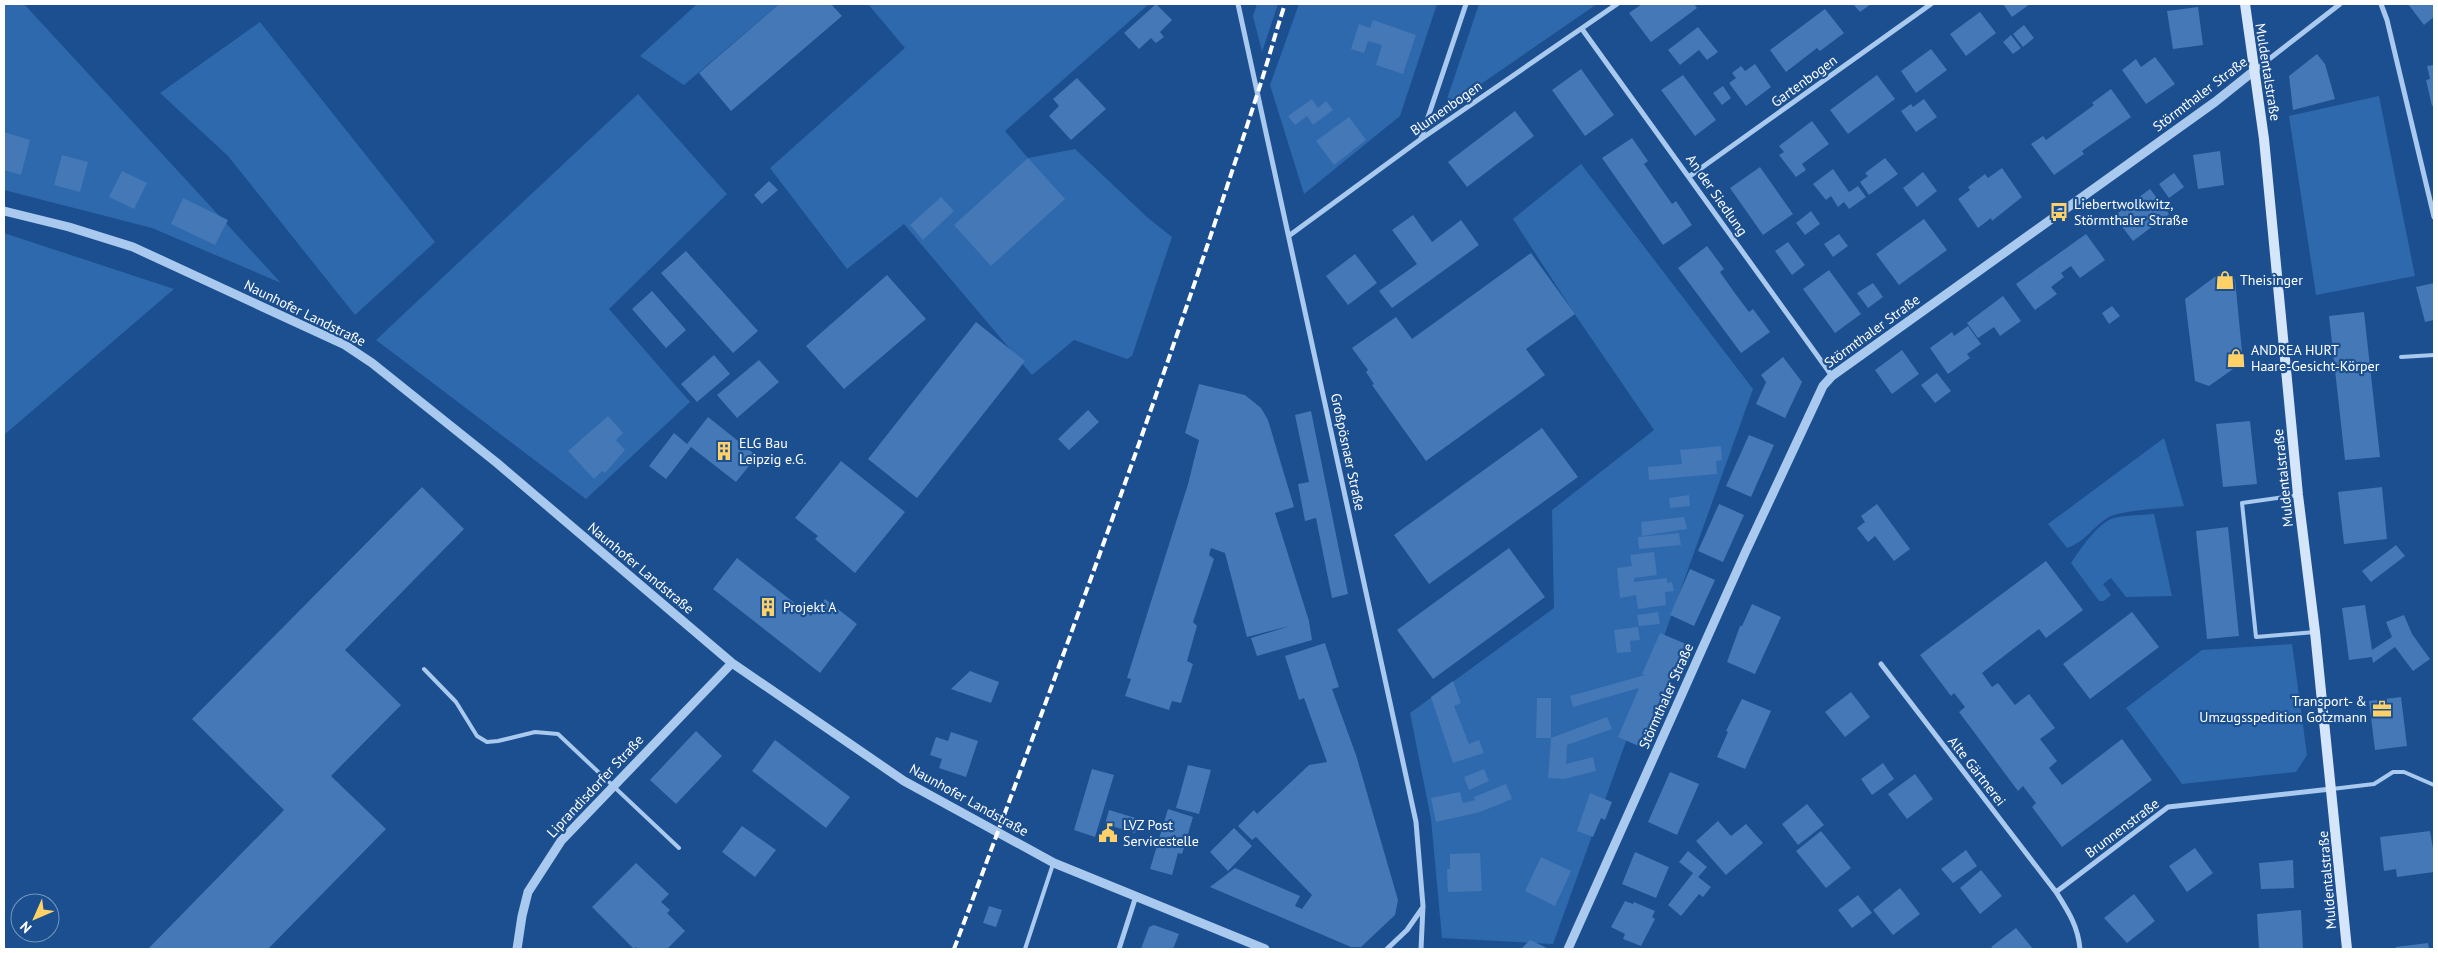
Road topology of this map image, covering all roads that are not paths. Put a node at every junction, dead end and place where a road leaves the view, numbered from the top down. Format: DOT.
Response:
graph roads {
  1 [pos="1238,4"];
  2 [pos="1466,4"];
  3 [pos="1617,4"];
  4 [pos="1931,4"];
  5 [pos="2245,4"];
  6 [pos="2340,4"];
  7 [pos="2381,4"];
  8 [pos="1582,29"];
  9 [pos="2255,70"];
  10 [pos="1421,139"];
  11 [pos="1690,176"];
  12 [pos="4,211"];
  13 [pos="2434,217"];
  14 [pos="1290,235"];
  15 [pos="2434,354"];
  16 [pos="2401,357"];
  17 [pos="1832,376"];
  18 [pos="2298,495"];
  19 [pos="2315,632"];
  20 [pos="732,663"];
  21 [pos="1881,664"];
  22 [pos="424,669"];
  23 [pos="614,785"];
  24 [pos="2434,785"];
  25 [pos="2332,789"];
  26 [pos="679,848"];
  27 [pos="1054,863"];
  28 [pos="2056,892"];
  29 [pos="1136,896"];
  30 [pos="1423,906"];
  31 [pos="517,949"];
  32 [pos="1025,949"];
  33 [pos="1119,949"];
  34 [pos="1265,949"];
  35 [pos="1387,949"];
  36 [pos="1421,949"];
  37 [pos="1568,949"];
  38 [pos="2080,949"];
  39 [pos="2347,949"];
  1 -- 14 [label="street, Großpösnaer Straße"];
  2 -- 10 [label="street"];
  3 -- 8 [label="street, Blumenbogen"];
  4 -- 11 [label="street, Gartenbogen"];
  5 -- 9 [label="main road, Muldentalstraße"];
  6 -- 9 [label="street, Störmthaler Straße"];
  7 -- 13 [label="street"];
  8 -- 10 [label="street, Blumenbogen"];
  8 -- 11 [label="street, An der Siedlung"];
  9 -- 17 [label="street, Störmthaler Straße"];
  9 -- 18 [label="main road, Muldentalstraße"];
  10 -- 14 [label="street, Blumenbogen"];
  11 -- 17 [label="street, An der Siedlung"];
  12 -- 20 [label="street, Naunhofer Landstraße"];
  14 -- 30 [label="street, Großpösnaer Straße"];
  15 -- 16 [label="lane"];
  17 -- 37 [label="street, Störmthaler Straße"];
  18 -- 19 [label="main road, Muldentalstraße"];
  18 -- 19 [label="lane"];
  19 -- 25 [label="main road, Muldentalstraße"];
  20 -- 23 [label="street, Liprandisdorfer Straße"];
  20 -- 27 [label="street, Naunhofer Landstraße"];
  21 -- 28 [label="street, Alte Gärtnerei"];
  22 -- 23 [label="lane"];
  23 -- 26 [label="lane"];
  23 -- 31 [label="street, Liprandisdorfer Straße"];
  24 -- 25 [label="lane"];
  25 -- 28 [label="street, Brunnenstraße"];
  25 -- 39 [label="main road, Muldentalstraße"];
  27 -- 29 [label="street, Naunhofer Landstraße"];
  27 -- 32 [label="lane"];
  28 -- 38 [label="street"];
  29 -- 33 [label="street"];
  29 -- 34 [label="street, Naunhofer Landstraße"];
  30 -- 35 [label="street"];
  30 -- 36 [label="street, Großpösnaer Straße"];
}
